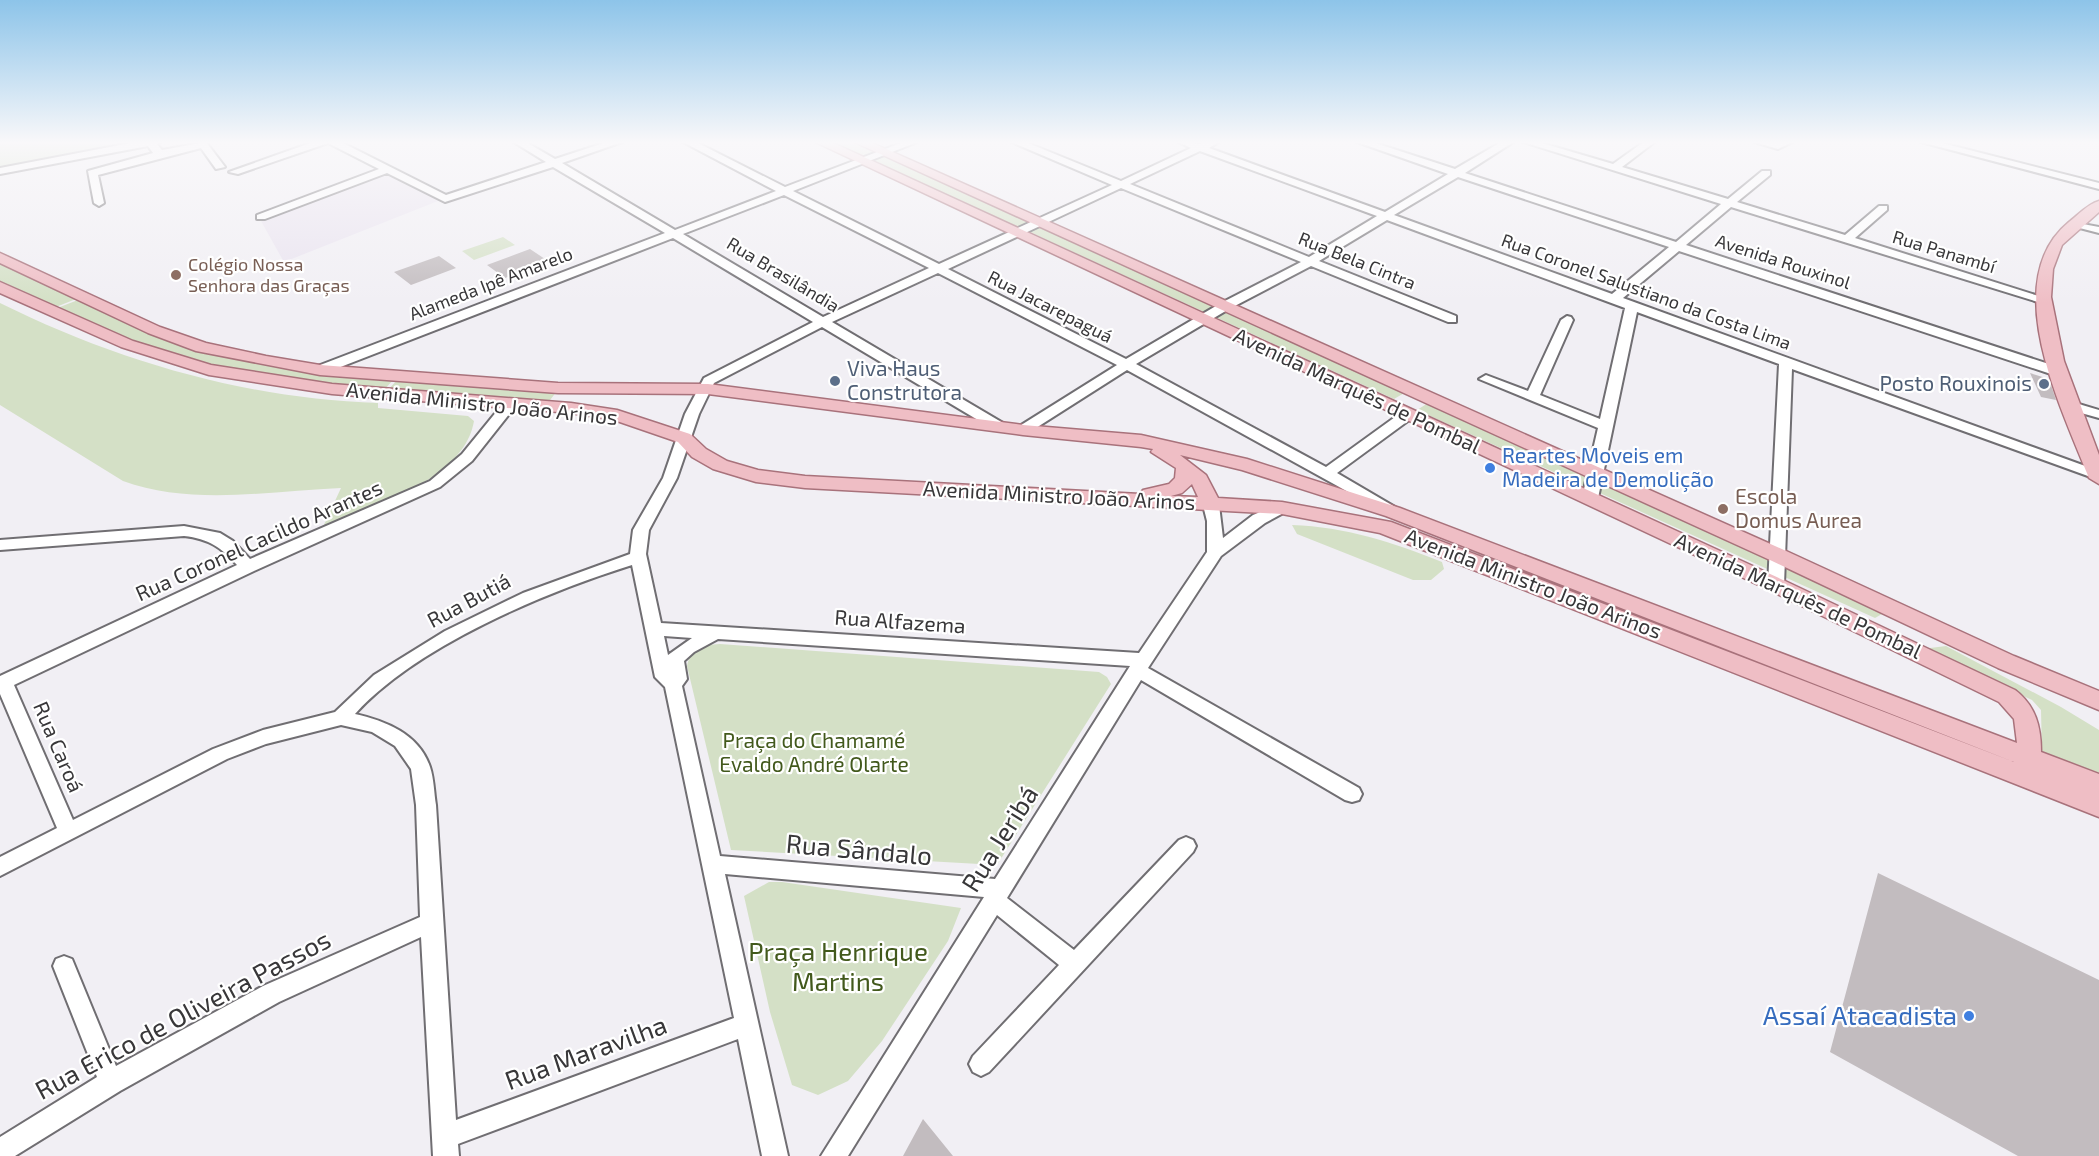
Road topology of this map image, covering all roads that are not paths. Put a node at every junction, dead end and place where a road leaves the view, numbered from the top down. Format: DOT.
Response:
graph roads {
  1 [pos="97,195"];
  2 [pos="320,195"];
  3 [pos="437,195"];
  4 [pos="457,195"];
  5 [pos="612,195"];
  6 [pos="773,195"];
  7 [pos="791,195"];
  8 [pos="945,195"];
  9 [pos="978,195"];
  10 [pos="1096,195"];
  11 [pos="1146,195"];
  12 [pos="1328,195"];
  13 [pos="1421,195"];
  14 [pos="1520,195"];
  15 [pos="1702,195"];
  16 [pos="1739,195"];
  17 [pos="99,203"];
  18 [pos="1729,203"];
  19 [pos="2099,205"];
  20 [pos="1883,208"];
  21 [pos="1386,216"];
  22 [pos="261,217"];
  23 [pos="1032,219"];
  24 [pos="2076,224"];
  25 [pos="1011,229"];
  26 [pos="2099,230"];
  27 [pos="1058,231"];
  28 [pos="675,232"];
  29 [pos="1847,239"];
  30 [pos="1038,242"];
  31 [pos="1678,247"];
  32 [pos="0,257"];
  33 [pos="1309,262"];
  34 [pos="936,269"];
  35 [pos="55,285"];
  36 [pos="3,289"];
  37 [pos="2042,299"];
  38 [pos="1614,300"];
  39 [pos="1218,303"];
  40 [pos="1632,306"];
  41 [pos="1196,315"];
  42 [pos="1252,318"];
  43 [pos="1452,319"];
  44 [pos="1567,320"];
  45 [pos="825,321"];
  46 [pos="1231,331"];
  47 [pos="1786,362"];
  48 [pos="1124,366"];
  49 [pos="320,370"];
  50 [pos="2059,372"];
  51 [pos="1486,379"];
  52 [pos="523,386"];
  53 [pos="705,388"];
  54 [pos="1532,396"];
  55 [pos="511,403"];
  56 [pos="2072,406"];
  57 [pos="2099,414"];
  58 [pos="1407,415"];
  59 [pos="998,426"];
  60 [pos="1605,426"];
  61 [pos="1023,430"];
  62 [pos="1093,435"];
  63 [pos="684,438"];
  64 [pos="1185,466"];
  65 [pos="1327,473"];
  66 [pos="1594,474"];
  67 [pos="2099,477"];
  68 [pos="1102,498"];
  69 [pos="1590,498"];
  70 [pos="1211,504"];
  71 [pos="1282,508"];
  72 [pos="1394,512"];
  73 [pos="0,545"];
  74 [pos="1215,552"];
  75 [pos="1777,555"];
  76 [pos="638,557"];
  77 [pos="248,567"];
  78 [pos="1776,585"];
  79 [pos="654,629"];
  80 [pos="716,633"];
  81 [pos="1953,637"];
  82 [pos="1891,640"];
  83 [pos="2006,662"];
  84 [pos="1140,665"];
  85 [pos="2,683"];
  86 [pos="673,684"];
  87 [pos="2099,701"];
  88 [pos="341,718"];
  89 [pos="2099,718"];
  90 [pos="2029,768"];
  91 [pos="2099,785"];
  92 [pos="1352,794"];
  93 [pos="2099,806"];
  94 [pos="69,831"];
  95 [pos="1186,846"];
  96 [pos="712,864"];
  97 [pos="0,867"];
  98 [pos="997,894"];
  99 [pos="430,922"];
  100 [pos="1075,964"];
  101 [pos="64,966"];
  102 [pos="747,1024"];
  103 [pos="981,1064"];
  104 [pos="111,1082"];
  105 [pos="446,1146"];
  106 [pos="0,1151"];
  107 [pos="775,1156"];
  108 [pos="834,1156"];
  1 -- 17 [label="street"];
  2 -- 22 [label="street"];
  3 -- 4 [label="street"];
  5 -- 28 [label="street, Rua Brasilândia"];
  6 -- 28 [label="street, Alameda Ipê Amarelo"];
  7 -- 34 [label="street, Rua Jacarepaguá"];
  8 -- 25 [label="main road, Avenida Marquês de Pombal"];
  9 -- 23 [label="main road, Avenida Marquês de Pombal"];
  10 -- 23 [label="street"];
  11 -- 33 [label="street, Rua Bela Cintra"];
  12 -- 21 [label="street, Rua Coronel Salustiano da Costa Lima"];
  13 -- 21 [label="street"];
  14 -- 31 [label="street, Avenida Rouxinol"];
  15 -- 18 [label="street, Rua Panambí"];
  16 -- 18 [label="street"];
  18 -- 29 [label="street, Rua Panambí"];
  18 -- 31 [label="street"];
  19 -- 24 [label="main road"];
  20 -- 29 [label="street"];
  21 -- 33 [label="street"];
  21 -- 38 [label="street, Rua Coronel Salustiano da Costa Lima"];
  23 -- 25 [label="main road"];
  23 -- 27 [label="main road, Avenida Marquês de Pombal"];
  24 -- 26 [label="street"];
  24 -- 37 [label="main road"];
  25 -- 30 [label="main road, Avenida Marquês de Pombal"];
  25 -- 34 [label="street"];
  27 -- 30 [label="main road"];
  27 -- 39 [label="main road, Avenida Marquês de Pombal"];
  28 -- 45 [label="street, Rua Brasilândia"];
  28 -- 49 [label="street, Alameda Ipê Amarelo"];
  29 -- 37 [label="street, Rua Panambí"];
  30 -- 41 [label="main road, Avenida Marquês de Pombal"];
  31 -- 38 [label="street"];
  31 -- 50 [label="street, Avenida Rouxinol"];
  32 -- 35 [label="main road, Avenida Ministro João Arinos"];
  33 -- 39 [label="street"];
  33 -- 43 [label="street, Rua Bela Cintra"];
  34 -- 45 [label="street"];
  34 -- 48 [label="street, Rua Jacarepaguá"];
  35 -- 36 [label="main road"];
  35 -- 49 [label="main road, Avenida Ministro João Arinos"];
  36 -- 55 [label="main road, Avenida Ministro João Arinos"];
  37 -- 50 [label="main road"];
  38 -- 40 [label="street, Rua Coronel Salustiano da Costa Lima"];
  39 -- 41 [label="main road"];
  39 -- 42 [label="main road, Avenida Marquês de Pombal"];
  40 -- 47 [label="street, Rua Coronel Salustiano da Costa Lima"];
  40 -- 60 [label="street"];
  41 -- 46 [label="main road, Avenida Marquês de Pombal"];
  41 -- 48 [label="street"];
  42 -- 46 [label="main road"];
  42 -- 66 [label="main road, Avenida Marquês de Pombal"];
  44 -- 54 [label="street"];
  45 -- 53 [label="street"];
  45 -- 59 [label="street, Rua Brasilândia"];
  46 -- 58 [label="main road, Avenida Marquês de Pombal"];
  47 -- 67 [label="street, Rua Coronel Salustiano da Costa Lima"];
  47 -- 75 [label="street"];
  48 -- 61 [label="street"];
  48 -- 65 [label="street, Rua Jacarepaguá"];
  49 -- 52 [label="main road, Avenida Ministro João Arinos"];
  50 -- 56 [label="main road"];
  51 -- 54 [label="street"];
  52 -- 53 [label="main road, Avenida Ministro João Arinos"];
  52 -- 55 [label="main road"];
  53 -- 59 [label="main road, Avenida Ministro João Arinos"];
  53 -- 63 [label="street"];
  54 -- 60 [label="street"];
  55 -- 63 [label="main road, Avenida Ministro João Arinos"];
  55 -- 77 [label="street, Rua Coronel Cacildo Arantes"];
  56 -- 57 [label="street"];
  56 -- 67 [label="main road"];
  58 -- 65 [label="street"];
  58 -- 69 [label="main road, Avenida Marquês de Pombal"];
  59 -- 61 [label="main road, Avenida Ministro João Arinos"];
  60 -- 66 [label="street"];
  61 -- 62 [label="main road, Avenida Ministro João Arinos"];
  62 -- 64 [label="main road"];
  62 -- 72 [label="main road, Avenida Ministro João Arinos"];
  63 -- 68 [label="main road, Avenida Ministro João Arinos"];
  63 -- 76 [label="street"];
  64 -- 68 [label="main road"];
  64 -- 70 [label="main road"];
  65 -- 72 [label="street, Rua Jacarepaguá"];
  66 -- 69 [label="street"];
  66 -- 75 [label="main road, Avenida Marquês de Pombal"];
  68 -- 70 [label="main road, Avenida Ministro João Arinos"];
  69 -- 78 [label="main road, Avenida Marquês de Pombal"];
  70 -- 71 [label="main road, Avenida Ministro João Arinos"];
  70 -- 74 [label="street"];
  71 -- 74 [label="street"];
  71 -- 90 [label="main road, Avenida Ministro João Arinos"];
  72 -- 90 [label="main road, Avenida Ministro João Arinos"];
  73 -- 77 [label="street"];
  74 -- 84 [label="street, Rua Jeribá"];
  75 -- 78 [label="street"];
  75 -- 81 [label="main road, Avenida Marquês de Pombal"];
  76 -- 79 [label="street"];
  76 -- 88 [label="street, Rua Butiá"];
  77 -- 85 [label="street, Rua Coronel Cacildo Arantes"];
  78 -- 82 [label="main road, Avenida Marquês de Pombal"];
  79 -- 80 [label="street, Rua Alfazema"];
  79 -- 86 [label="street"];
  80 -- 84 [label="street, Rua Alfazema"];
  80 -- 86 [label="street"];
  81 -- 82 [label="main road"];
  81 -- 83 [label="main road, Avenida Marquês de Pombal"];
  82 -- 90 [label="main road, Avenida Marquês de Pombal"];
  83 -- 87 [label="main road, Avenida Marquês de Pombal"];
  83 -- 89 [label="main road"];
  84 -- 92 [label="street"];
  84 -- 98 [label="street, Rua Jeribá"];
  85 -- 94 [label="street, Rua Caroá"];
  86 -- 96 [label="street"];
  88 -- 94 [label="street"];
  88 -- 99 [label="street"];
  90 -- 91 [label="main road, Avenida Ministro João Arinos"];
  90 -- 93 [label="main road, Avenida Ministro João Arinos"];
  94 -- 97 [label="street"];
  95 -- 100 [label="street"];
  96 -- 98 [label="street, Rua Sândalo"];
  96 -- 102 [label="street"];
  98 -- 100 [label="street"];
  98 -- 108 [label="street, Rua Jeribá"];
  99 -- 104 [label="street, Rua Erico de Oliveira Passos"];
  99 -- 105 [label="street"];
  100 -- 103 [label="street"];
  101 -- 104 [label="street"];
  102 -- 105 [label="street, Rua Maravilha"];
  102 -- 107 [label="street"];
  104 -- 106 [label="street, Rua Erico de Oliveira Passos"];
}
